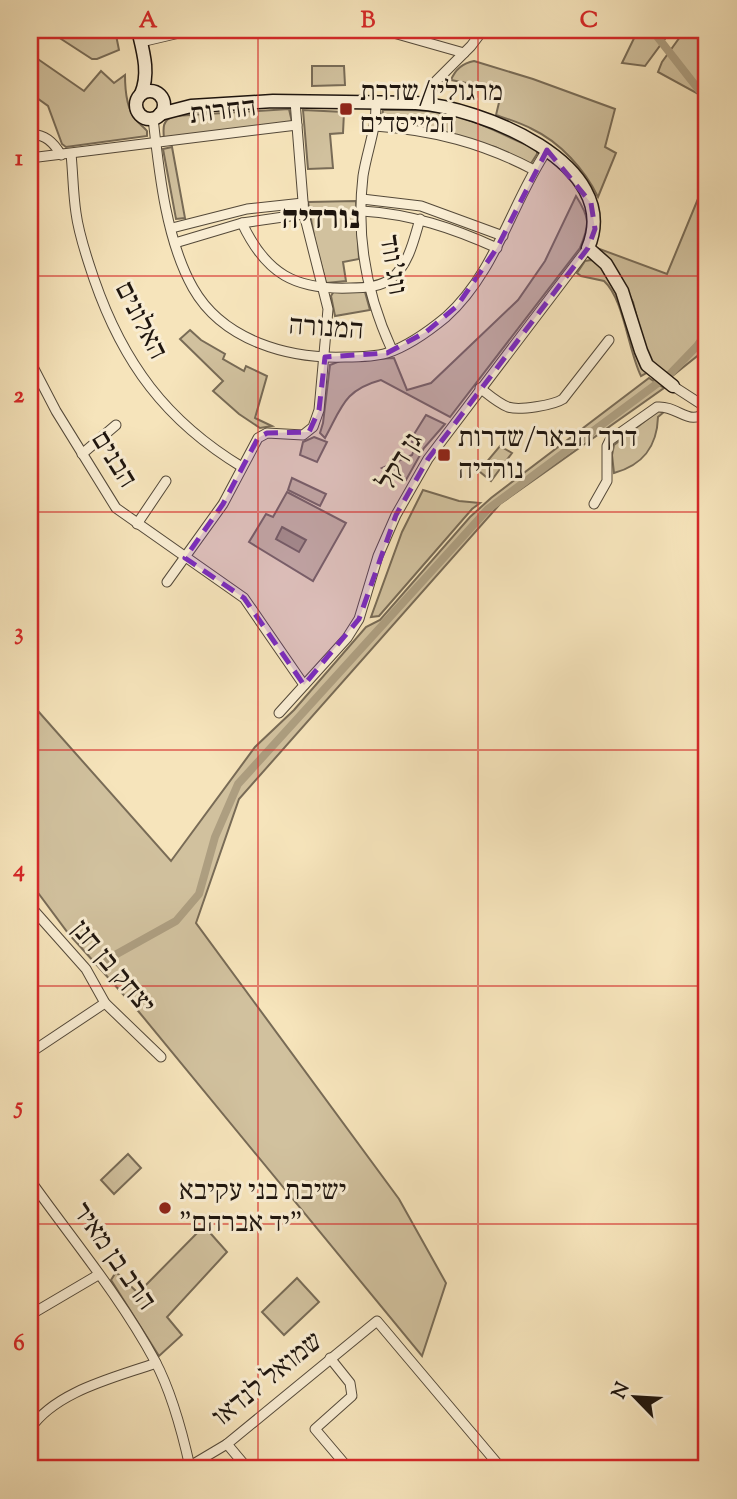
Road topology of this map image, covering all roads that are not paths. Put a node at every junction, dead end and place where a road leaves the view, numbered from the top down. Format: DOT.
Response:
graph roads {
  1 [pos="192,30"];
  2 [pos="383,30"];
  3 [pos="483,30"];
  4 [pos="140,36"];
  5 [pos="464,53"];
  6 [pos="144,57"];
  7 [pos="141,94"];
  8 [pos="161,97"];
  9 [pos="295,101"];
  10 [pos="376,101"];
  11 [pos="426,104"];
  12 [pos="191,106"];
  13 [pos="156,116"];
  14 [pos="297,125"];
  15 [pos="375,125"];
  16 [pos="30,135"];
  17 [pos="156,143"];
  18 [pos="547,150"];
  19 [pos="66,155"];
  20 [pos="30,158"];
  21 [pos="534,170"];
  22 [pos="362,199"];
  23 [pos="303,203"];
  24 [pos="362,211"];
  25 [pos="304,214"];
  26 [pos="420,219"];
  27 [pos="242,223"];
  28 [pos="172,229"];
  29 [pos="503,236"];
  30 [pos="175,243"];
  31 [pos="497,248"];
  32 [pos="588,248"];
  33 [pos="369,287"];
  34 [pos="324,288"];
  35 [pos="381,336"];
  36 [pos="610,340"];
  37 [pos="390,352"];
  38 [pos="326,357"];
  39 [pos="30,361"];
  40 [pos="673,386"];
  41 [pos="481,388"];
  42 [pos="707,409"];
  43 [pos="116,425"];
  44 [pos="82,454"];
  45 [pos="242,467"];
  46 [pos="166,481"];
  47 [pos="594,504"];
  48 [pos="137,524"];
  49 [pos="185,558"];
  50 [pos="167,582"];
  51 [pos="304,685"];
  52 [pos="279,713"];
  53 [pos="30,906"];
  54 [pos="105,1003"];
  55 [pos="30,1053"];
  56 [pos="161,1057"];
  57 [pos="31,1184"];
  58 [pos="98,1275"];
  59 [pos="30,1315"];
  60 [pos="330,1358"];
  61 [pos="156,1363"];
  62 [pos="30,1429"];
  63 [pos="227,1444"];
  64 [pos="187,1468"];
  65 [pos="248,1469"];
  66 [pos="349,1469"];
  67 [pos="502,1469"];
  1 -- 4 [label="street"];
  2 -- 5 [label="street"];
  3 -- 5 [label="street"];
  4 -- 6 [label="street"];
  5 -- 11 [label="street"];
  6 -- 7 [label="street"];
  6 -- 8 [label="street"];
  7 -- 8 [label="street"];
  7 -- 13 [label="street"];
  8 -- 12 [label="street"];
  8 -- 13 [label="street"];
  9 -- 10 [label="street"];
  9 -- 12 [label="street"];
  9 -- 14 [label="street"];
  10 -- 11 [label="street"];
  10 -- 15 [label="street, ווג'ווד"];
  11 -- 18 [label="street"];
  12 -- 13 [label="street"];
  13 -- 17 [label="street, המנורה"];
  14 -- 17 [label="street, החרות"];
  14 -- 23 [label="street"];
  15 -- 21 [label="street"];
  15 -- 22 [label="street, ווג'ווד"];
  16 -- 19 [label="street"];
  17 -- 19 [label="street"];
  17 -- 28 [label="street, המנורה"];
  18 -- 21 [label="street, המנורה"];
  18 -- 32 [label="street"];
  19 -- 20 [label="street"];
  19 -- 45 [label="street, האלונים"];
  21 -- 29 [label="street, המנורה"];
  22 -- 24 [label="street, ווג'ווד"];
  22 -- 29 [label="street"];
  23 -- 25 [label="street"];
  23 -- 28 [label="street"];
  24 -- 26 [label="street"];
  24 -- 33 [label="street, ווג'ווד"];
  25 -- 27 [label="street"];
  25 -- 34 [label="street"];
  26 -- 31 [label="street"];
  26 -- 33 [label="street"];
  27 -- 30 [label="street"];
  27 -- 34 [label="street"];
  28 -- 30 [label="street, המנורה"];
  29 -- 31 [label="street, המנורה"];
  30 -- 38 [label="street, המנורה"];
  31 -- 37 [label="street, המנורה"];
  32 -- 40 [label="street"];
  32 -- 41 [label="street, גן דקל"];
  33 -- 34 [label="street"];
  33 -- 37 [label="street, ווג'ווד"];
  34 -- 38 [label="street"];
  35 -- 37 [label="street"];
  36 -- 41 [label="street"];
  37 -- 38 [label="street, המנורה"];
  38 -- 45 [label="street"];
  39 -- 44 [label="street, הבנים"];
  40 -- 42 [label="street"];
  41 -- 51 [label="street, גן דקל"];
  42 -- 47 [label="street"];
  43 -- 44 [label="street"];
  44 -- 48 [label="street, הבנים"];
  45 -- 49 [label="street"];
  46 -- 48 [label="street"];
  48 -- 49 [label="street, הבנים"];
  49 -- 50 [label="street"];
  49 -- 51 [label="street, הבנים"];
  51 -- 52 [label="street, גן דקל"];
  53 -- 54 [label="street, יצחק בן חנן"];
  54 -- 55 [label="street"];
  54 -- 56 [label="street, יצחק בן חנן"];
  57 -- 58 [label="street, הרב בן מאיר"];
  58 -- 59 [label="street"];
  58 -- 61 [label="street, הרב בן מאיר"];
  60 -- 63 [label="street, שמואל לנדאו"];
  60 -- 66 [label="street"];
  60 -- 67 [label="street, שמואל לנדאו"];
  61 -- 62 [label="street"];
  61 -- 64 [label="street, הרב בן מאיר"];
  63 -- 64 [label="street, שמואל לנדאו"];
  63 -- 65 [label="street"];
}
